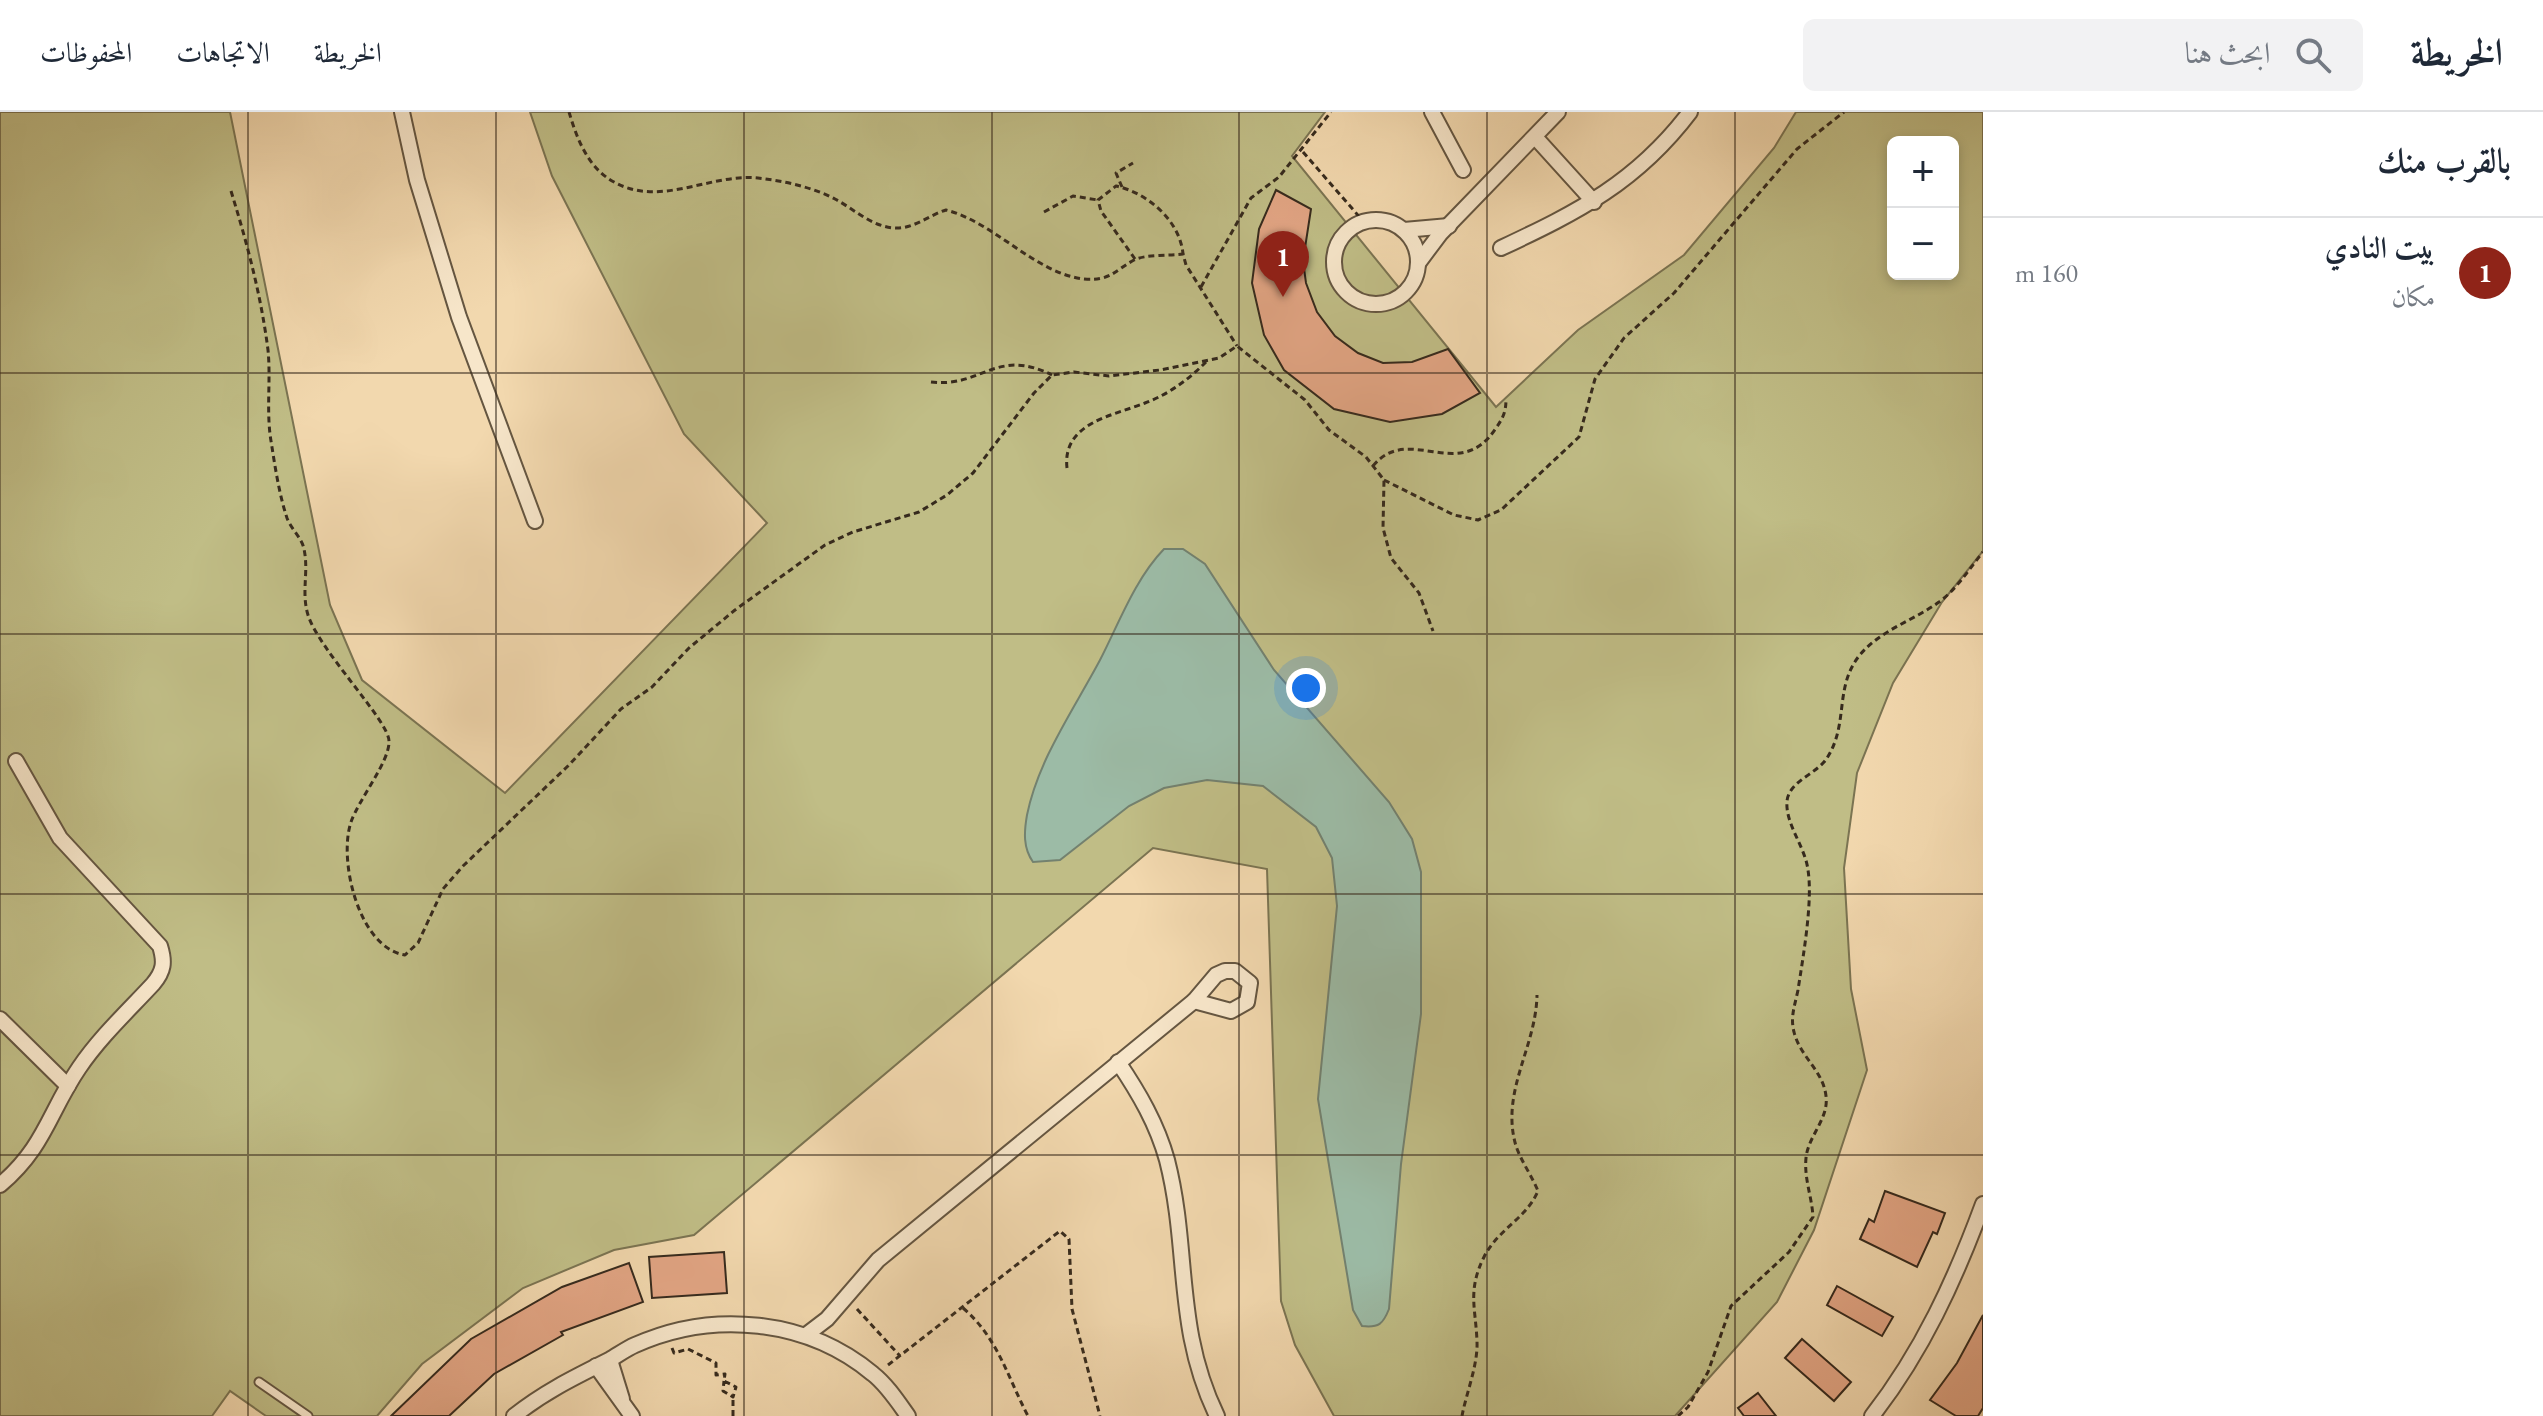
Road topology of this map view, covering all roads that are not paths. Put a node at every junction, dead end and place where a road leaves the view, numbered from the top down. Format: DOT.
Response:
graph roads {
  1 [pos="402,112"];
  2 [pos="1432,112"];
  3 [pos="1558,112"];
  4 [pos="1690,112"];
  5 [pos="1536,138"];
  6 [pos="1463,170"];
  7 [pos="1594,202"];
  8 [pos="1449,226"];
  9 [pos="1404,230"];
  10 [pos="1501,248"];
  11 [pos="1419,262"];
  12 [pos="535,521"];
  13 [pos="16,761"];
  14 [pos="1194,1001"];
  15 [pos="0,1019"];
  16 [pos="1118,1062"];
  17 [pos="68,1086"];
  18 [pos="0,1185"];
  19 [pos="1983,1204"];
  20 [pos="833,1311"];
  21 [pos="806,1335"];
  22 [pos="834,1347"];
  23 [pos="603,1363"];
  24 [pos="259,1382"];
  25 [pos="308,1416"];
  26 [pos="514,1416"];
  27 [pos="632,1416"];
  28 [pos="908,1416"];
  29 [pos="1217,1416"];
  30 [pos="1872,1416"];
  1 -- 12 [label="street"];
  2 -- 6 [label="street"];
  3 -- 5 [label="street"];
  4 -- 7 [label="street"];
  5 -- 7 [label="street"];
  5 -- 8 [label="street"];
  7 -- 10 [label="street"];
  8 -- 9 [label="street"];
  8 -- 11 [label="street"];
  9 -- 11 [label="street"];
  9 -- 11 [label="street"];
  13 -- 17 [label="street"];
  14 -- 16 [label="street"];
  15 -- 17 [label="street"];
  16 -- 20 [label="street"];
  16 -- 29 [label="street"];
  17 -- 18 [label="street"];
  19 -- 30 [label="street"];
  20 -- 21 [label="street"];
  20 -- 22 [label="street"];
  21 -- 22 [label="street"];
  21 -- 23 [label="street"];
  22 -- 28 [label="street"];
  23 -- 26 [label="street"];
  23 -- 27 [label="street"];
  24 -- 25 [label="lane"];
}
